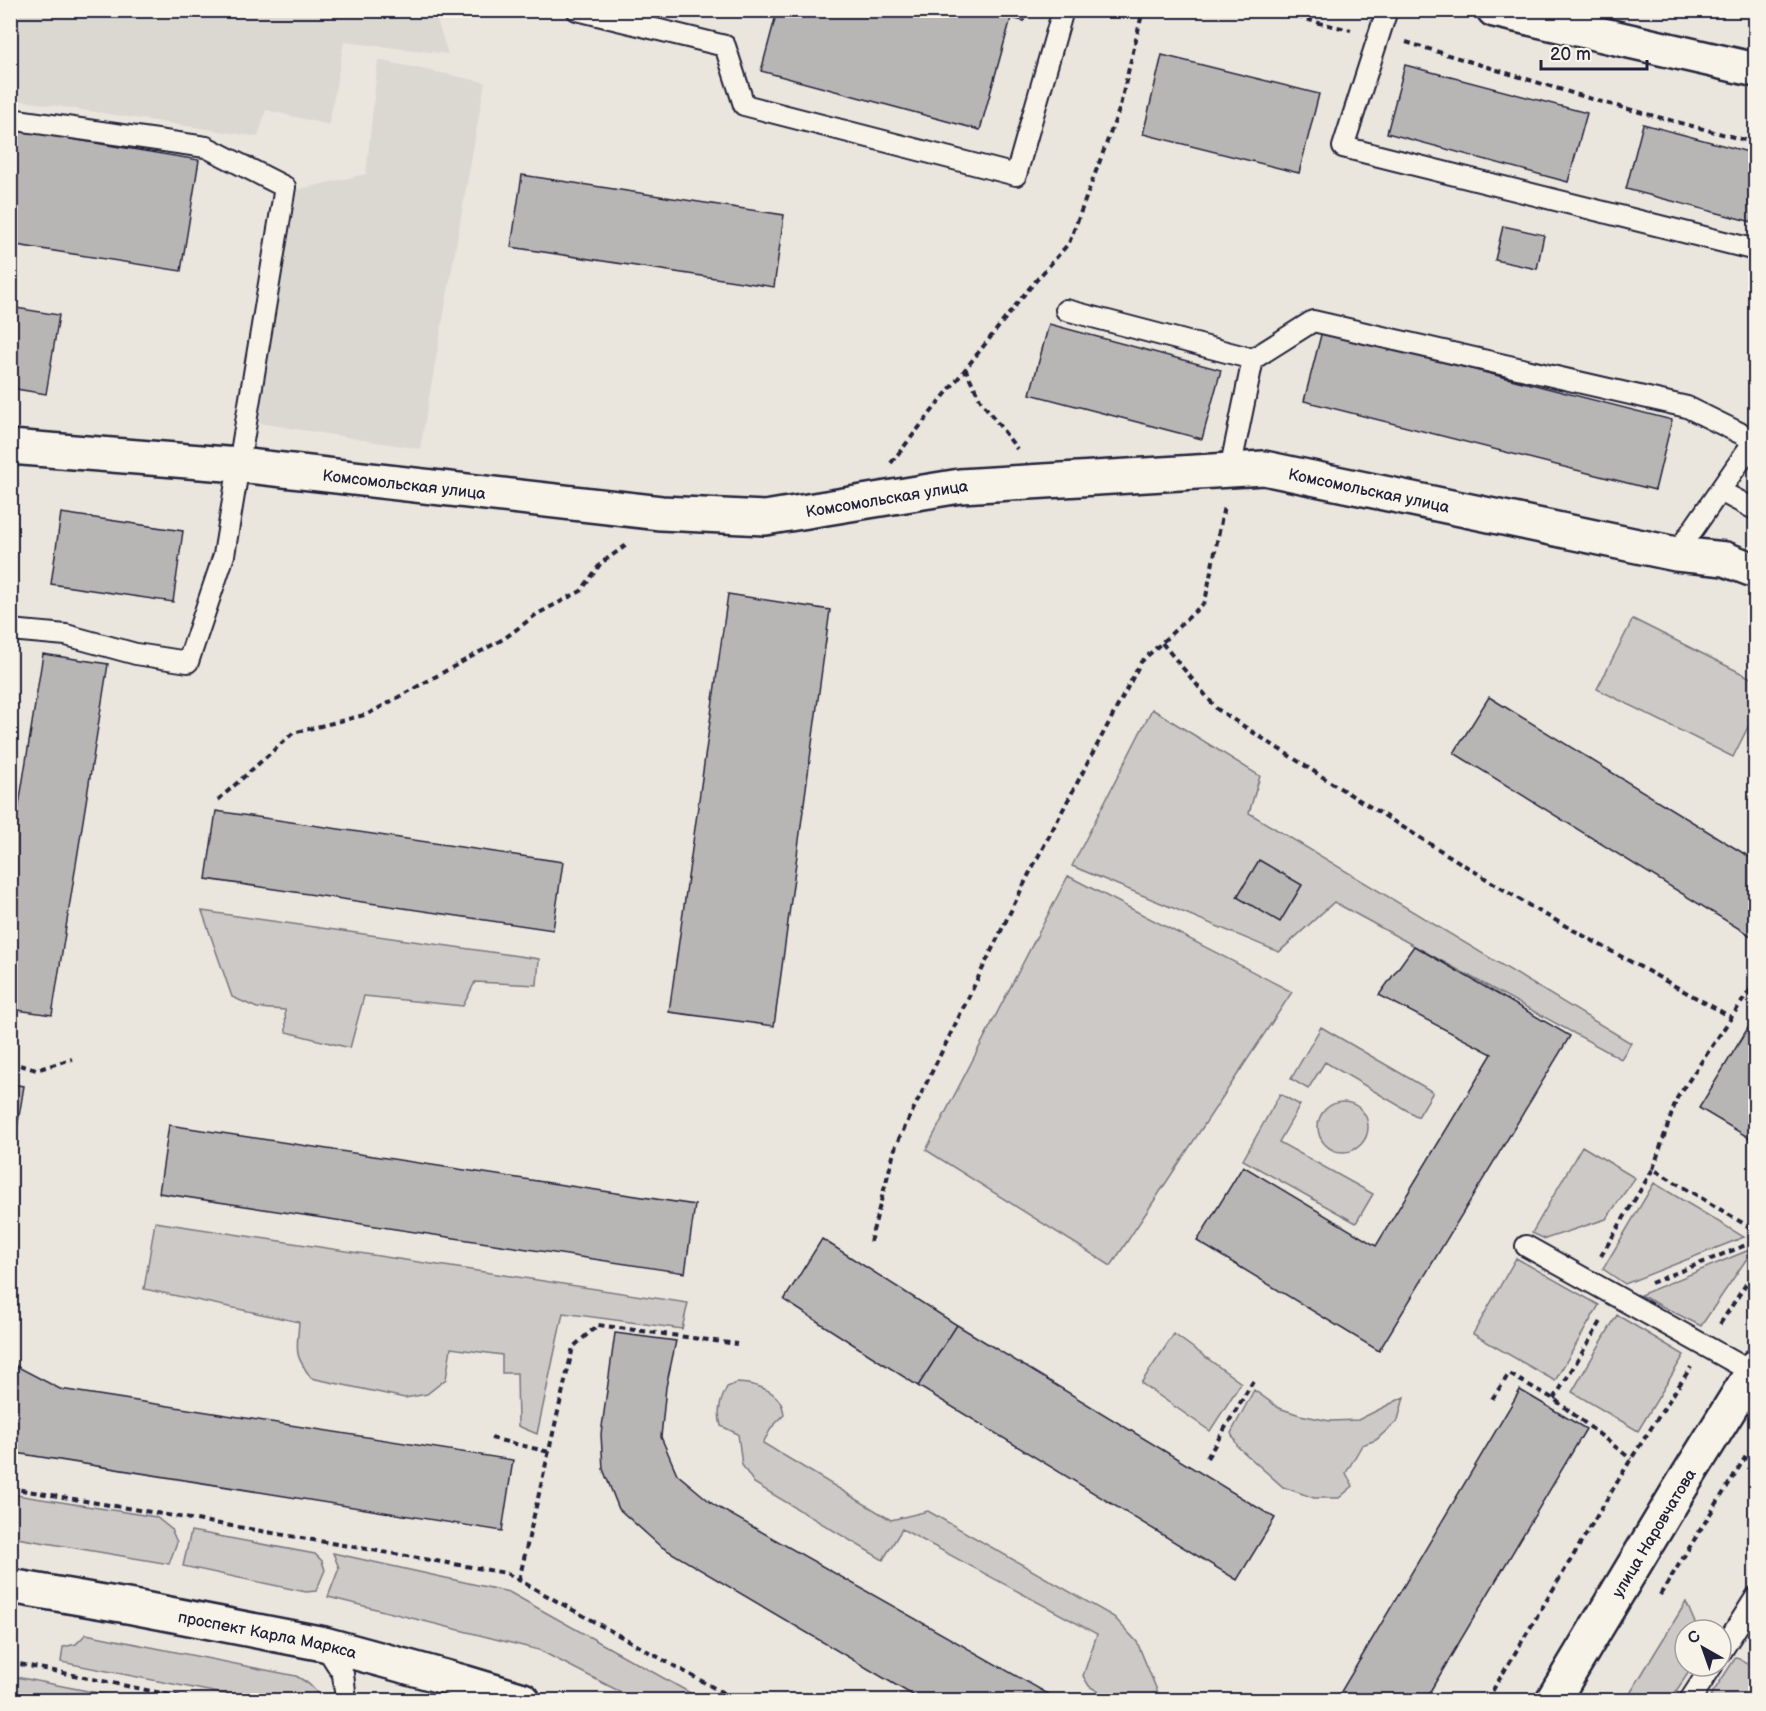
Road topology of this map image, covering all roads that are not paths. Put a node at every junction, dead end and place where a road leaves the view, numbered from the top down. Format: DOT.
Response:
graph roads {
  1 [pos="576,10"];
  2 [pos="1063,10"];
  3 [pos="1387,10"];
  4 [pos="1495,11"];
  5 [pos="1755,69"];
  6 [pos="10,119"];
  7 [pos="1755,250"];
  8 [pos="1066,310"];
  9 [pos="1253,359"];
  10 [pos="1755,439"];
  11 [pos="10,447"];
  12 [pos="239,465"];
  13 [pos="1230,470"];
  14 [pos="1720,490"];
  15 [pos="1755,510"];
  16 [pos="1676,555"];
  17 [pos="1755,571"];
  18 [pos="10,630"];
  19 [pos="1526,1246"];
  20 [pos="1754,1369"];
  21 [pos="10,1586"];
  22 [pos="1755,1597"];
  23 [pos="1733,1633"];
  24 [pos="324,1644"];
  25 [pos="1704,1678"];
  26 [pos="346,1701"];
  27 [pos="523,1701"];
  28 [pos="1553,1701"];
  29 [pos="1690,1701"];
  1 -- 2 [label="lane"];
  3 -- 7 [label="lane"];
  4 -- 5 [label="street"];
  6 -- 12 [label="lane"];
  8 -- 9 [label="lane"];
  9 -- 10 [label="lane"];
  9 -- 13 [label="lane"];
  10 -- 14 [label="lane"];
  11 -- 12 [label="street, Комсомольская улица"];
  12 -- 13 [label="street, Комсомольская улица"];
  12 -- 18 [label="lane"];
  13 -- 16 [label="street, Комсомольская улица"];
  14 -- 15 [label="lane"];
  14 -- 16 [label="lane"];
  16 -- 17 [label="street, Комсомольская улица"];
  19 -- 20 [label="lane"];
  20 -- 28 [label="street, улица Наровчатова"];
  21 -- 24 [label="street, проспект Карла Маркса"];
  22 -- 23 [label="lane"];
  24 -- 26 [label="lane"];
  24 -- 27 [label="street, проспект Карла Маркса"];
  25 -- 29 [label="lane"];
}
